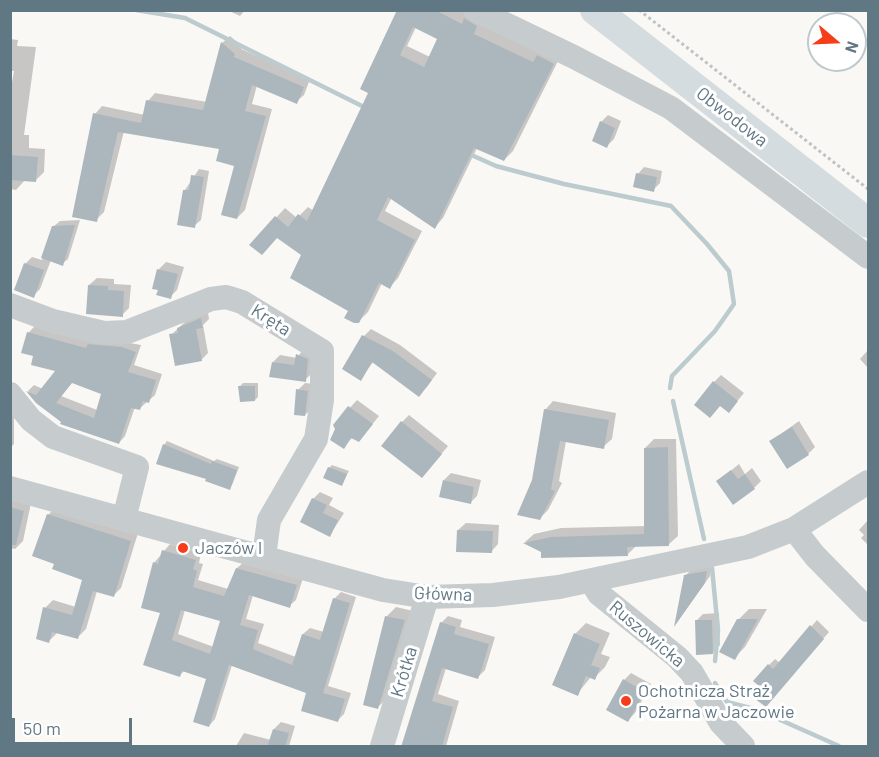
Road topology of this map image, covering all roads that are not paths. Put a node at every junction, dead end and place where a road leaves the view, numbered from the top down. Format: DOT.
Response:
graph roads {
  1 [pos="477,10"];
  2 [pos="595,10"];
  3 [pos="868,223"];
  4 [pos="868,257"];
  5 [pos="10,305"];
  6 [pos="10,394"];
  7 [pos="868,482"];
  8 [pos="10,488"];
  9 [pos="124,519"];
  10 [pos="794,529"];
  11 [pos="264,556"];
  12 [pos="591,581"];
  13 [pos="427,597"];
  14 [pos="868,610"];
  15 [pos="382,747"];
  16 [pos="743,747"];
  1 -- 4 [label="street"];
  2 -- 3 [label="main road, Obwodowa"];
  5 -- 11 [label="street, Kręta"];
  6 -- 9 [label="street"];
  7 -- 10 [label="street, Główna"];
  8 -- 9 [label="street, Główna"];
  9 -- 11 [label="street, Główna"];
  10 -- 12 [label="street, Główna"];
  10 -- 14 [label="street"];
  11 -- 13 [label="street, Główna"];
  12 -- 13 [label="street, Główna"];
  12 -- 16 [label="street, Ruszowicka"];
  13 -- 15 [label="street, Krótka"];
}
